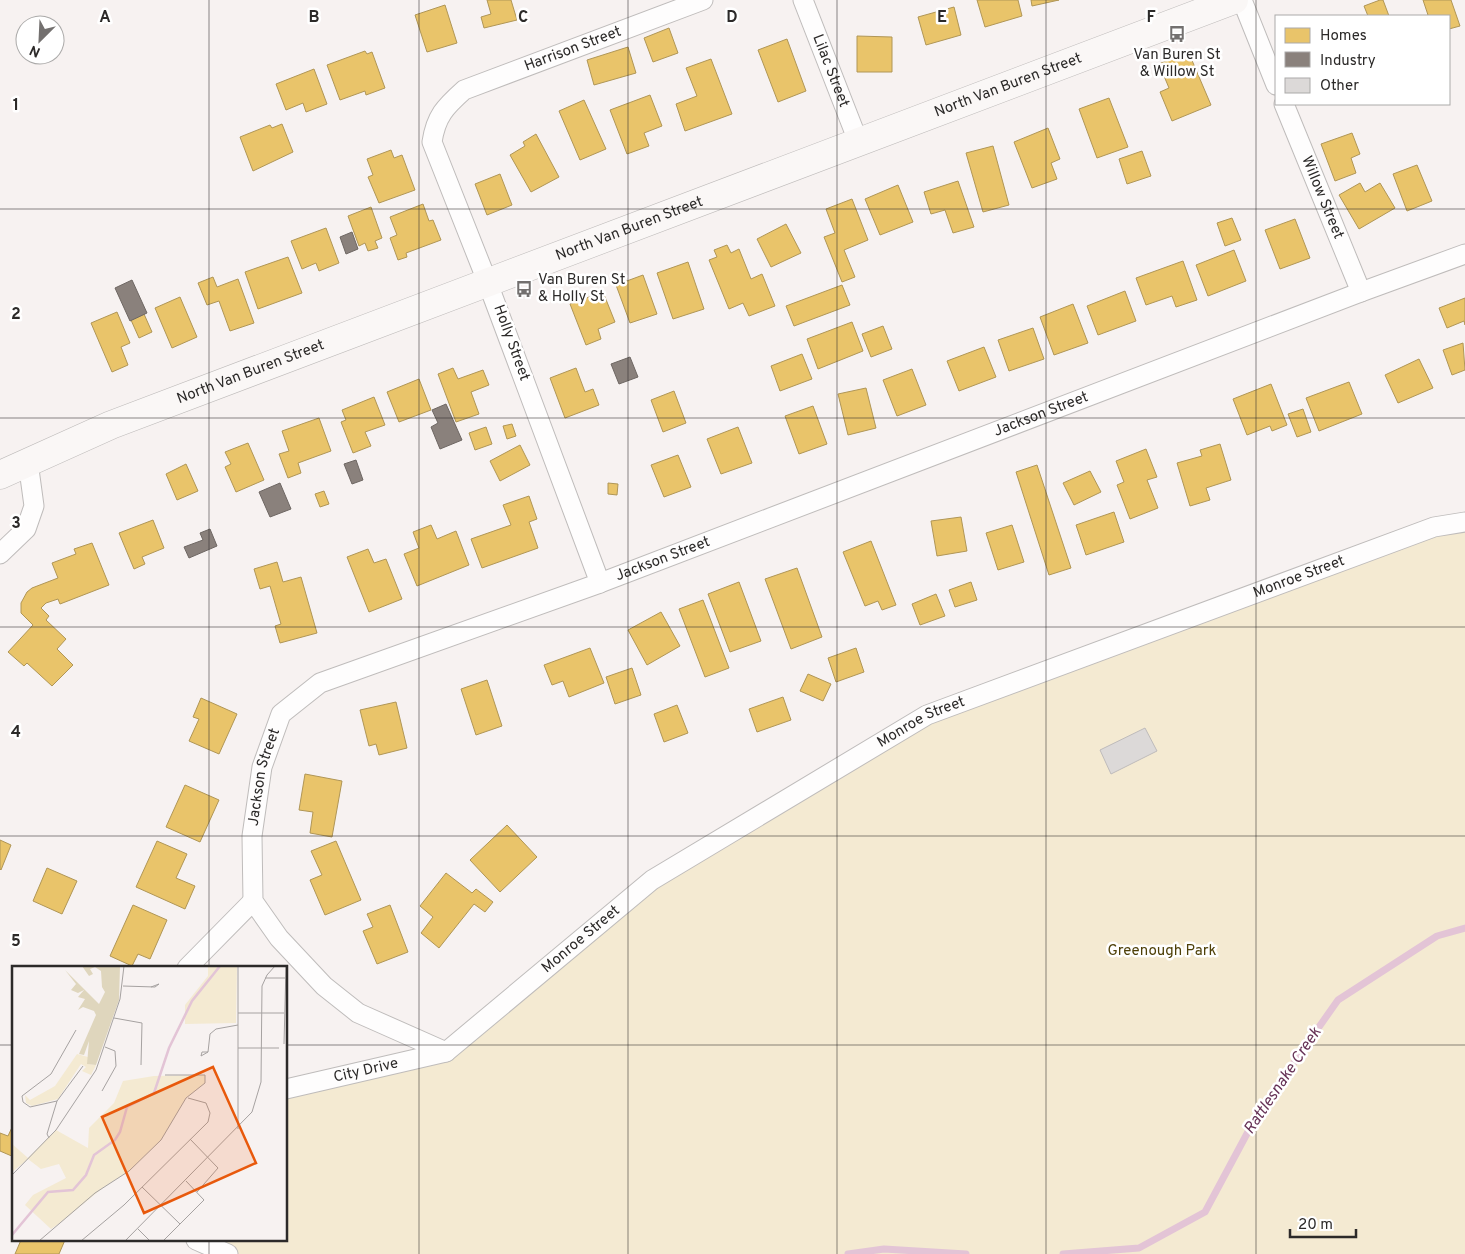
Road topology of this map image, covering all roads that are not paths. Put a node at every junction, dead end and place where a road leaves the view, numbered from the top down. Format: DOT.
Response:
graph roads {
  1 [pos="703,0"];
  2 [pos="803,0"];
  3 [pos="1234,0"];
  4 [pos="1242,0"];
  5 [pos="1275,82"];
  6 [pos="1284,105"];
  7 [pos="446,106"];
  8 [pos="858,141"];
  9 [pos="1465,254"];
  10 [pos="488,281"];
  11 [pos="1360,292"];
  12 [pos="28,462"];
  13 [pos="0,475"];
  14 [pos="1465,522"];
  15 [pos="0,554"];
  16 [pos="600,583"];
  17 [pos="252,901"];
  18 [pos="189,966"];
  19 [pos="446,1052"];
  20 [pos="288,1089"];
  21 [pos="201,1242"];
  22 [pos="228,1254"];
  1 -- 7 [label="street, Harrison Street"];
  2 -- 8 [label="street, Lilac Street"];
  3 -- 8 [label="street, North Van Buren Street"];
  4 -- 5 [label="street"];
  6 -- 11 [label="street, Willow Street"];
  7 -- 10 [label="street, Holly Street"];
  8 -- 10 [label="street, North Van Buren Street"];
  9 -- 11 [label="street, Jackson Street"];
  10 -- 12 [label="street, North Van Buren Street"];
  10 -- 16 [label="street, Holly Street"];
  11 -- 16 [label="street, Jackson Street"];
  12 -- 13 [label="street, North Van Buren Street"];
  12 -- 15 [label="street"];
  14 -- 19 [label="street, Monroe Street"];
  16 -- 17 [label="street, Jackson Street"];
  17 -- 18 [label="street"];
  17 -- 19 [label="street"];
  19 -- 20 [label="street, City Drive"];
  21 -- 22 [label="street"];
}
